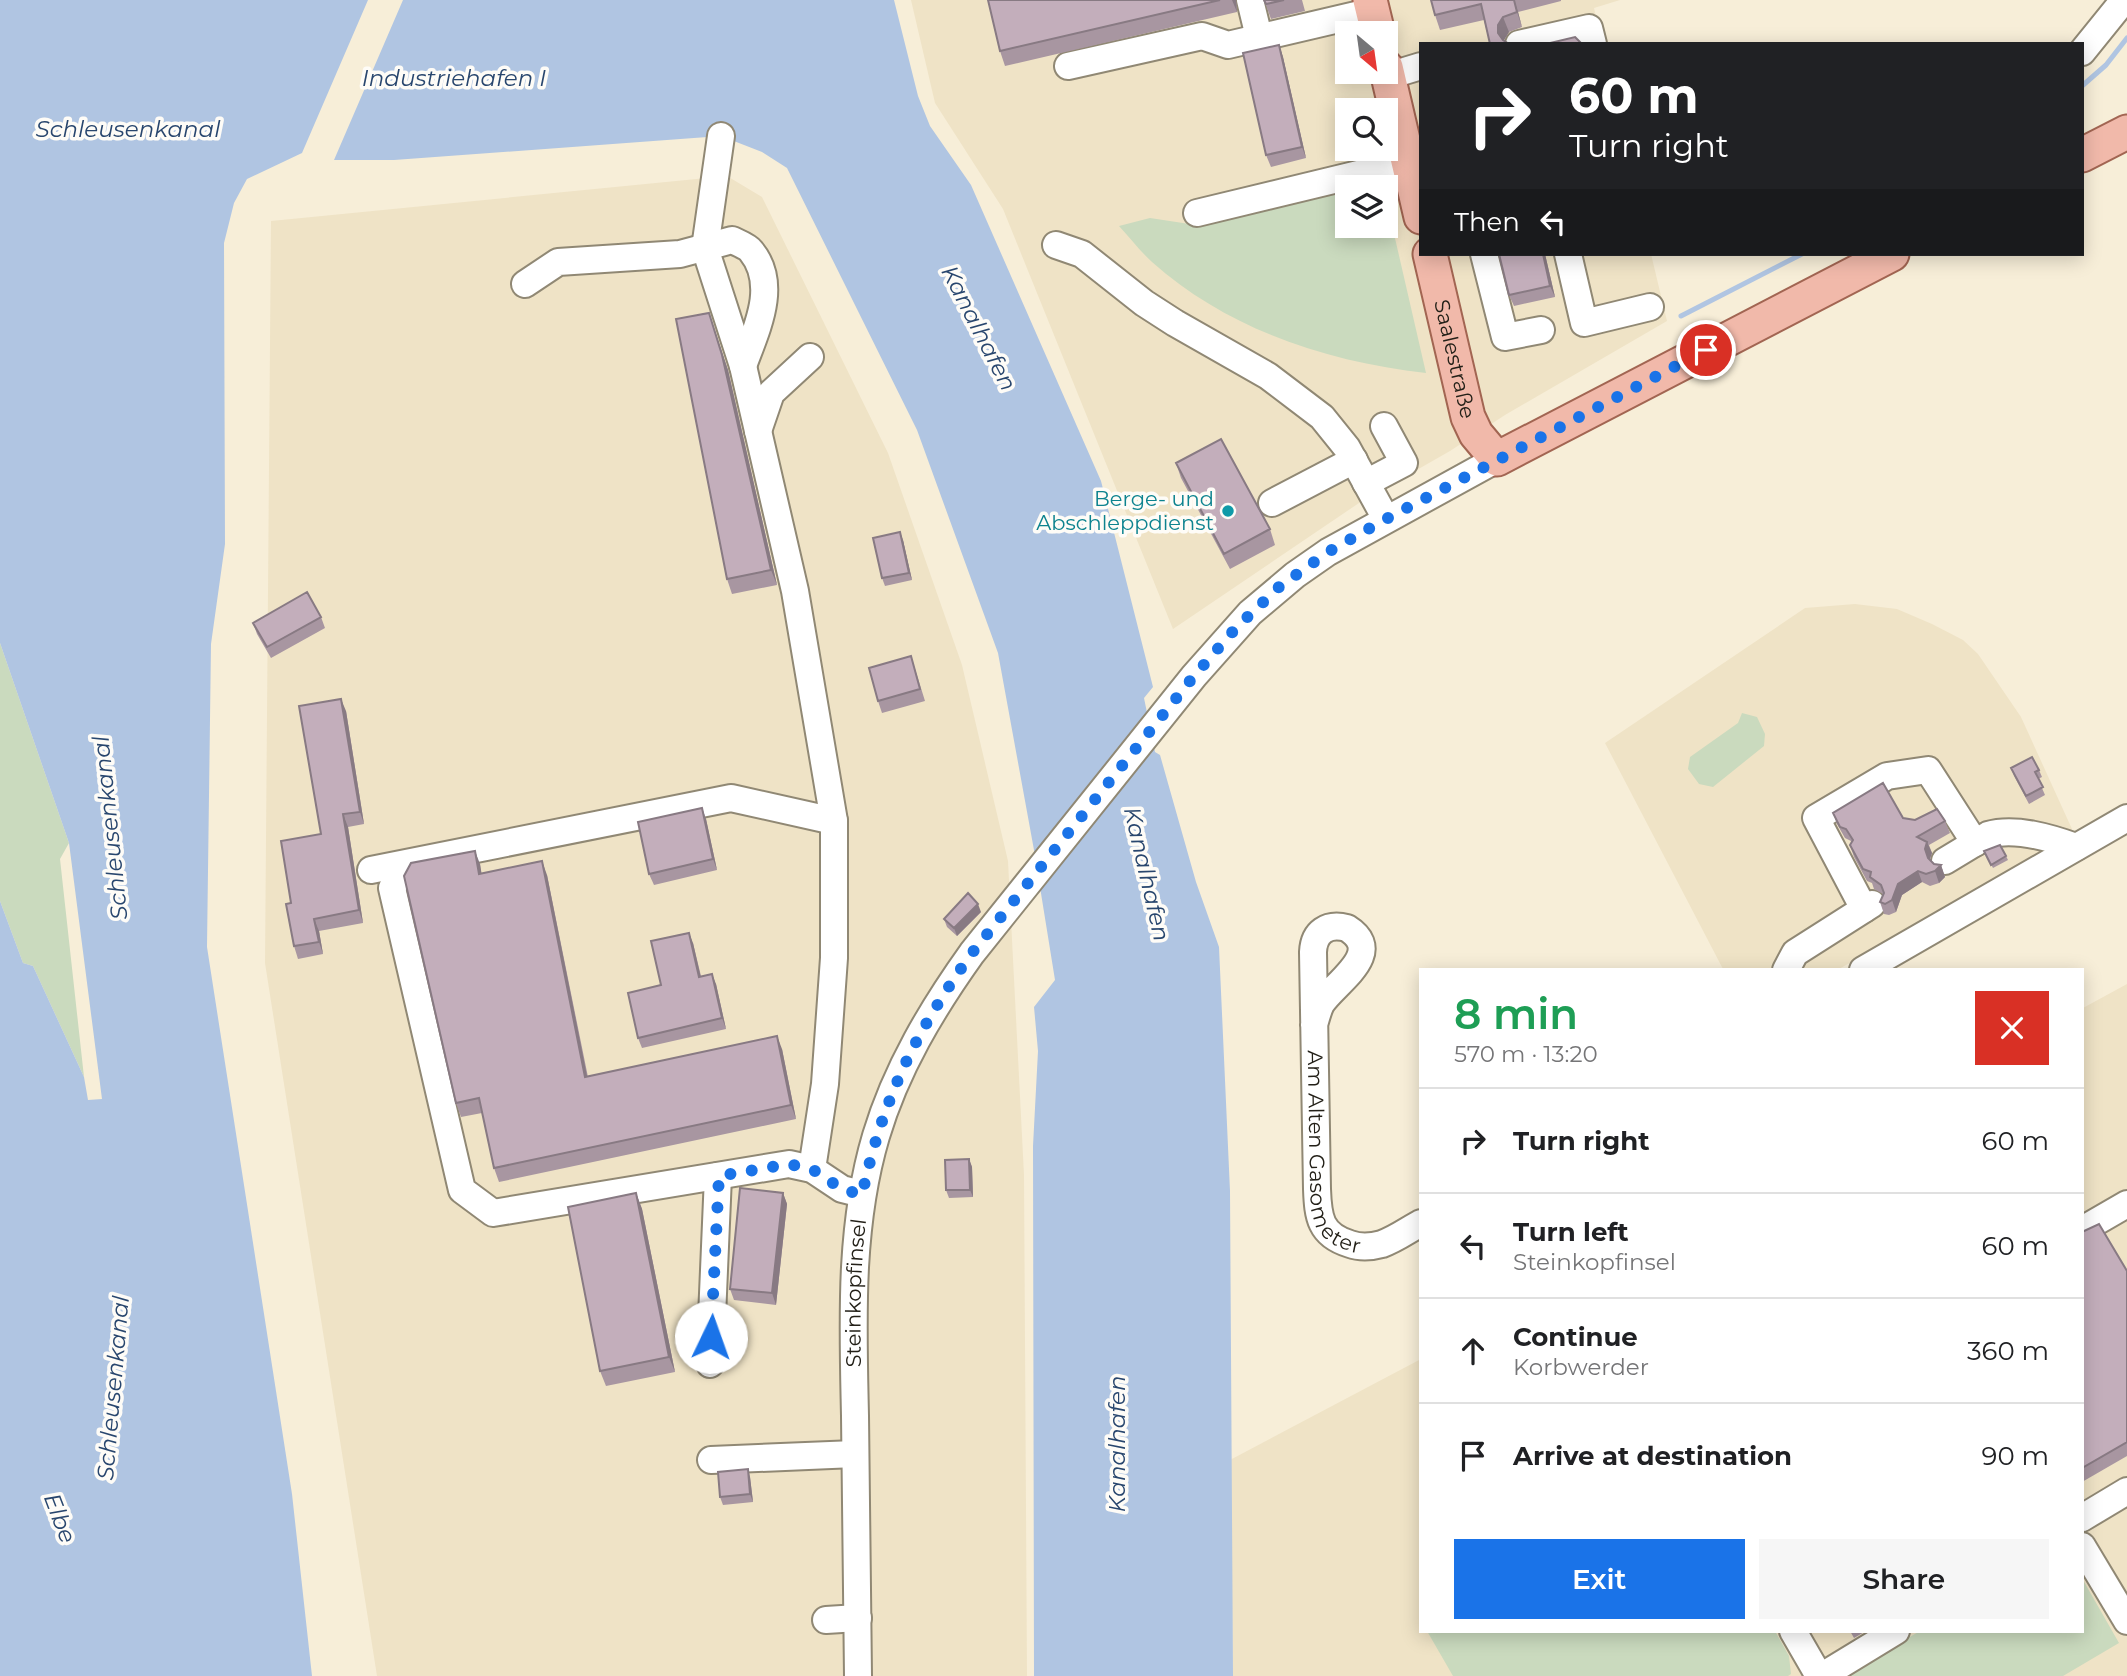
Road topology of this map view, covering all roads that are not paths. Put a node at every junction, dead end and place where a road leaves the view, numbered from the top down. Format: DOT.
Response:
graph roads {
  1 [pos="1250,0"];
  2 [pos="2124,0"];
  3 [pos="1321,11"];
  4 [pos="1374,15"];
  5 [pos="1259,37"];
  6 [pos="1528,42"];
  7 [pos="1592,42"];
  8 [pos="2084,50"];
  9 [pos="1068,66"];
  10 [pos="1419,66"];
  11 [pos="1398,69"];
  12 [pos="1390,84"];
  13 [pos="2127,132"];
  14 [pos="721,136"];
  15 [pos="2084,154"];
  16 [pos="1408,162"];
  17 [pos="1419,206"];
  18 [pos="1197,213"];
  19 [pos="1056,245"];
  20 [pos="705,248"];
  21 [pos="1430,256"];
  22 [pos="1485,256"];
  23 [pos="1568,256"];
  24 [pos="1888,256"];
  25 [pos="525,284"];
  26 [pos="1650,307"];
  27 [pos="1541,330"];
  28 [pos="810,357"];
  29 [pos="743,366"];
  30 [pos="1384,426"];
  31 [pos="757,433"];
  32 [pos="1497,459"];
  33 [pos="1360,472"];
  34 [pos="1272,503"];
  35 [pos="1386,519"];
  36 [pos="2127,818"];
  37 [pos="834,821"];
  38 [pos="1975,843"];
  39 [pos="2077,847"];
  40 [pos="1945,861"];
  41 [pos="405,864"];
  42 [pos="371,870"];
  43 [pos="1787,968"];
  44 [pos="1866,968"];
  45 [pos="1314,1025"];
  46 [pos="812,1169"];
  47 [pos="719,1176"];
  48 [pos="862,1195"];
  49 [pos="2127,1204"];
  50 [pos="1419,1224"];
  51 [pos="2084,1229"];
  52 [pos="710,1364"];
  53 [pos="855,1454"];
  54 [pos="711,1460"];
  55 [pos="2127,1491"];
  56 [pos="2084,1517"];
  57 [pos="2084,1549"];
  58 [pos="858,1618"];
  59 [pos="826,1620"];
  60 [pos="2127,1621"];
  61 [pos="1794,1633"];
  62 [pos="1893,1633"];
  63 [pos="859,1676"];
  64 [pos="1820,1676"];
  1 -- 5 [label="street"];
  2 -- 8 [label="street"];
  3 -- 4 [label="street"];
  3 -- 5 [label="street"];
  5 -- 9 [label="street"];
  6 -- 7 [label="street"];
  10 -- 11 [label="street"];
  12 -- 16 [label="main road"];
  13 -- 15 [label="main road"];
  14 -- 20 [label="street"];
  16 -- 17 [label="main road"];
  16 -- 18 [label="street"];
  19 -- 33 [label="street"];
  20 -- 25 [label="street"];
  20 -- 29 [label="street"];
  20 -- 29 [label="street"];
  21 -- 32 [label="main road, Saalestraße"];
  22 -- 27 [label="street"];
  23 -- 26 [label="street"];
  24 -- 32 [label="main road"];
  28 -- 31 [label="street"];
  29 -- 31 [label="street"];
  30 -- 33 [label="street"];
  31 -- 37 [label="street"];
  32 -- 35 [label="street, Steinkopfinsel"];
  33 -- 34 [label="street"];
  33 -- 35 [label="street"];
  35 -- 48 [label="street, Steinkopfinsel"];
  36 -- 39 [label="street"];
  37 -- 41 [label="street"];
  37 -- 46 [label="street"];
  38 -- 39 [label="street"];
  38 -- 40 [label="street"];
  38 -- 43 [label="street"];
  39 -- 44 [label="street"];
  41 -- 42 [label="street"];
  41 -- 47 [label="street"];
  45 -- 50 [label="street, Am Alten Gasometer"];
  46 -- 47 [label="street"];
  46 -- 48 [label="street"];
  47 -- 52 [label="street"];
  48 -- 53 [label="street, Steinkopfinsel"];
  49 -- 51 [label="street"];
  53 -- 54 [label="street"];
  53 -- 58 [label="street, Steinkopfinsel"];
  55 -- 56 [label="street"];
  57 -- 60 [label="street"];
  58 -- 59 [label="street"];
  58 -- 63 [label="street, Steinkopfinsel"];
  61 -- 64 [label="street"];
  62 -- 64 [label="street"];
}
